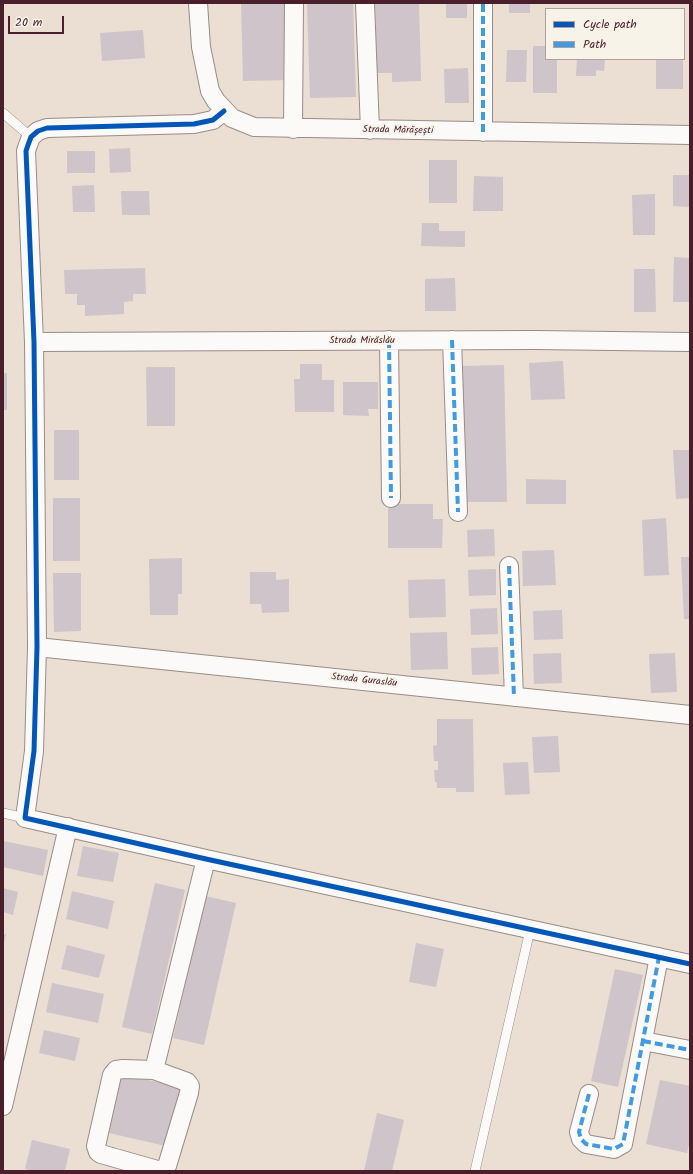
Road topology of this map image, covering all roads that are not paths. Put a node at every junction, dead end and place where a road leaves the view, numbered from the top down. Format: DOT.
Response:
graph roads {
  1 [pos="198,3"];
  2 [pos="294,3"];
  3 [pos="365,3"];
  4 [pos="483,3"];
  5 [pos="224,111"];
  6 [pos="3,114"];
  7 [pos="293,129"];
  8 [pos="370,130"];
  9 [pos="483,132"];
  10 [pos="690,135"];
  11 [pos="31,137"];
  12 [pos="389,340"];
  13 [pos="452,340"];
  14 [pos="34,342"];
  15 [pos="690,342"];
  16 [pos="391,498"];
  17 [pos="458,512"];
  18 [pos="509,566"];
  19 [pos="37,647"];
  20 [pos="514,697"];
  21 [pos="690,715"];
  22 [pos="3,814"];
  23 [pos="26,818"];
  24 [pos="68,827"];
  25 [pos="206,859"];
  26 [pos="530,930"];
  27 [pos="659,957"];
  28 [pos="690,964"];
  29 [pos="643,1041"];
  30 [pos="690,1050"];
  31 [pos="154,1070"];
  32 [pos="589,1094"];
  33 [pos="3,1106"];
  34 [pos="134,1167"];
  35 [pos="475,1171"];
  1 -- 5 [label="street, Strada Mărășești"];
  2 -- 7 [label="street"];
  3 -- 8 [label="street"];
  4 -- 9 [label="street"];
  5 -- 7 [label="street, Strada Mărășești"];
  5 -- 11 [label="street"];
  6 -- 11 [label="lane"];
  7 -- 8 [label="street, Strada Mărășești"];
  8 -- 9 [label="street, Strada Mărășești"];
  9 -- 10 [label="street, Strada Mărășești"];
  11 -- 14 [label="street"];
  12 -- 13 [label="street, Strada Mirăslău"];
  12 -- 14 [label="street, Strada Mirăslău"];
  12 -- 16 [label="street"];
  13 -- 15 [label="street, Strada Mirăslău"];
  13 -- 17 [label="street"];
  14 -- 19 [label="street"];
  18 -- 20 [label="street"];
  19 -- 20 [label="street, Strada Guraslău"];
  19 -- 23 [label="street"];
  20 -- 21 [label="street, Strada Guraslău"];
  22 -- 23 [label="lane"];
  23 -- 24 [label="street"];
  24 -- 25 [label="street"];
  24 -- 33 [label="street"];
  25 -- 26 [label="street"];
  25 -- 31 [label="street"];
  26 -- 27 [label="street"];
  26 -- 35 [label="lane"];
  27 -- 28 [label="street"];
  27 -- 29 [label="street"];
  29 -- 30 [label="street"];
  29 -- 32 [label="street"];
  31 -- 34 [label="street"];
  31 -- 34 [label="street"];
}
